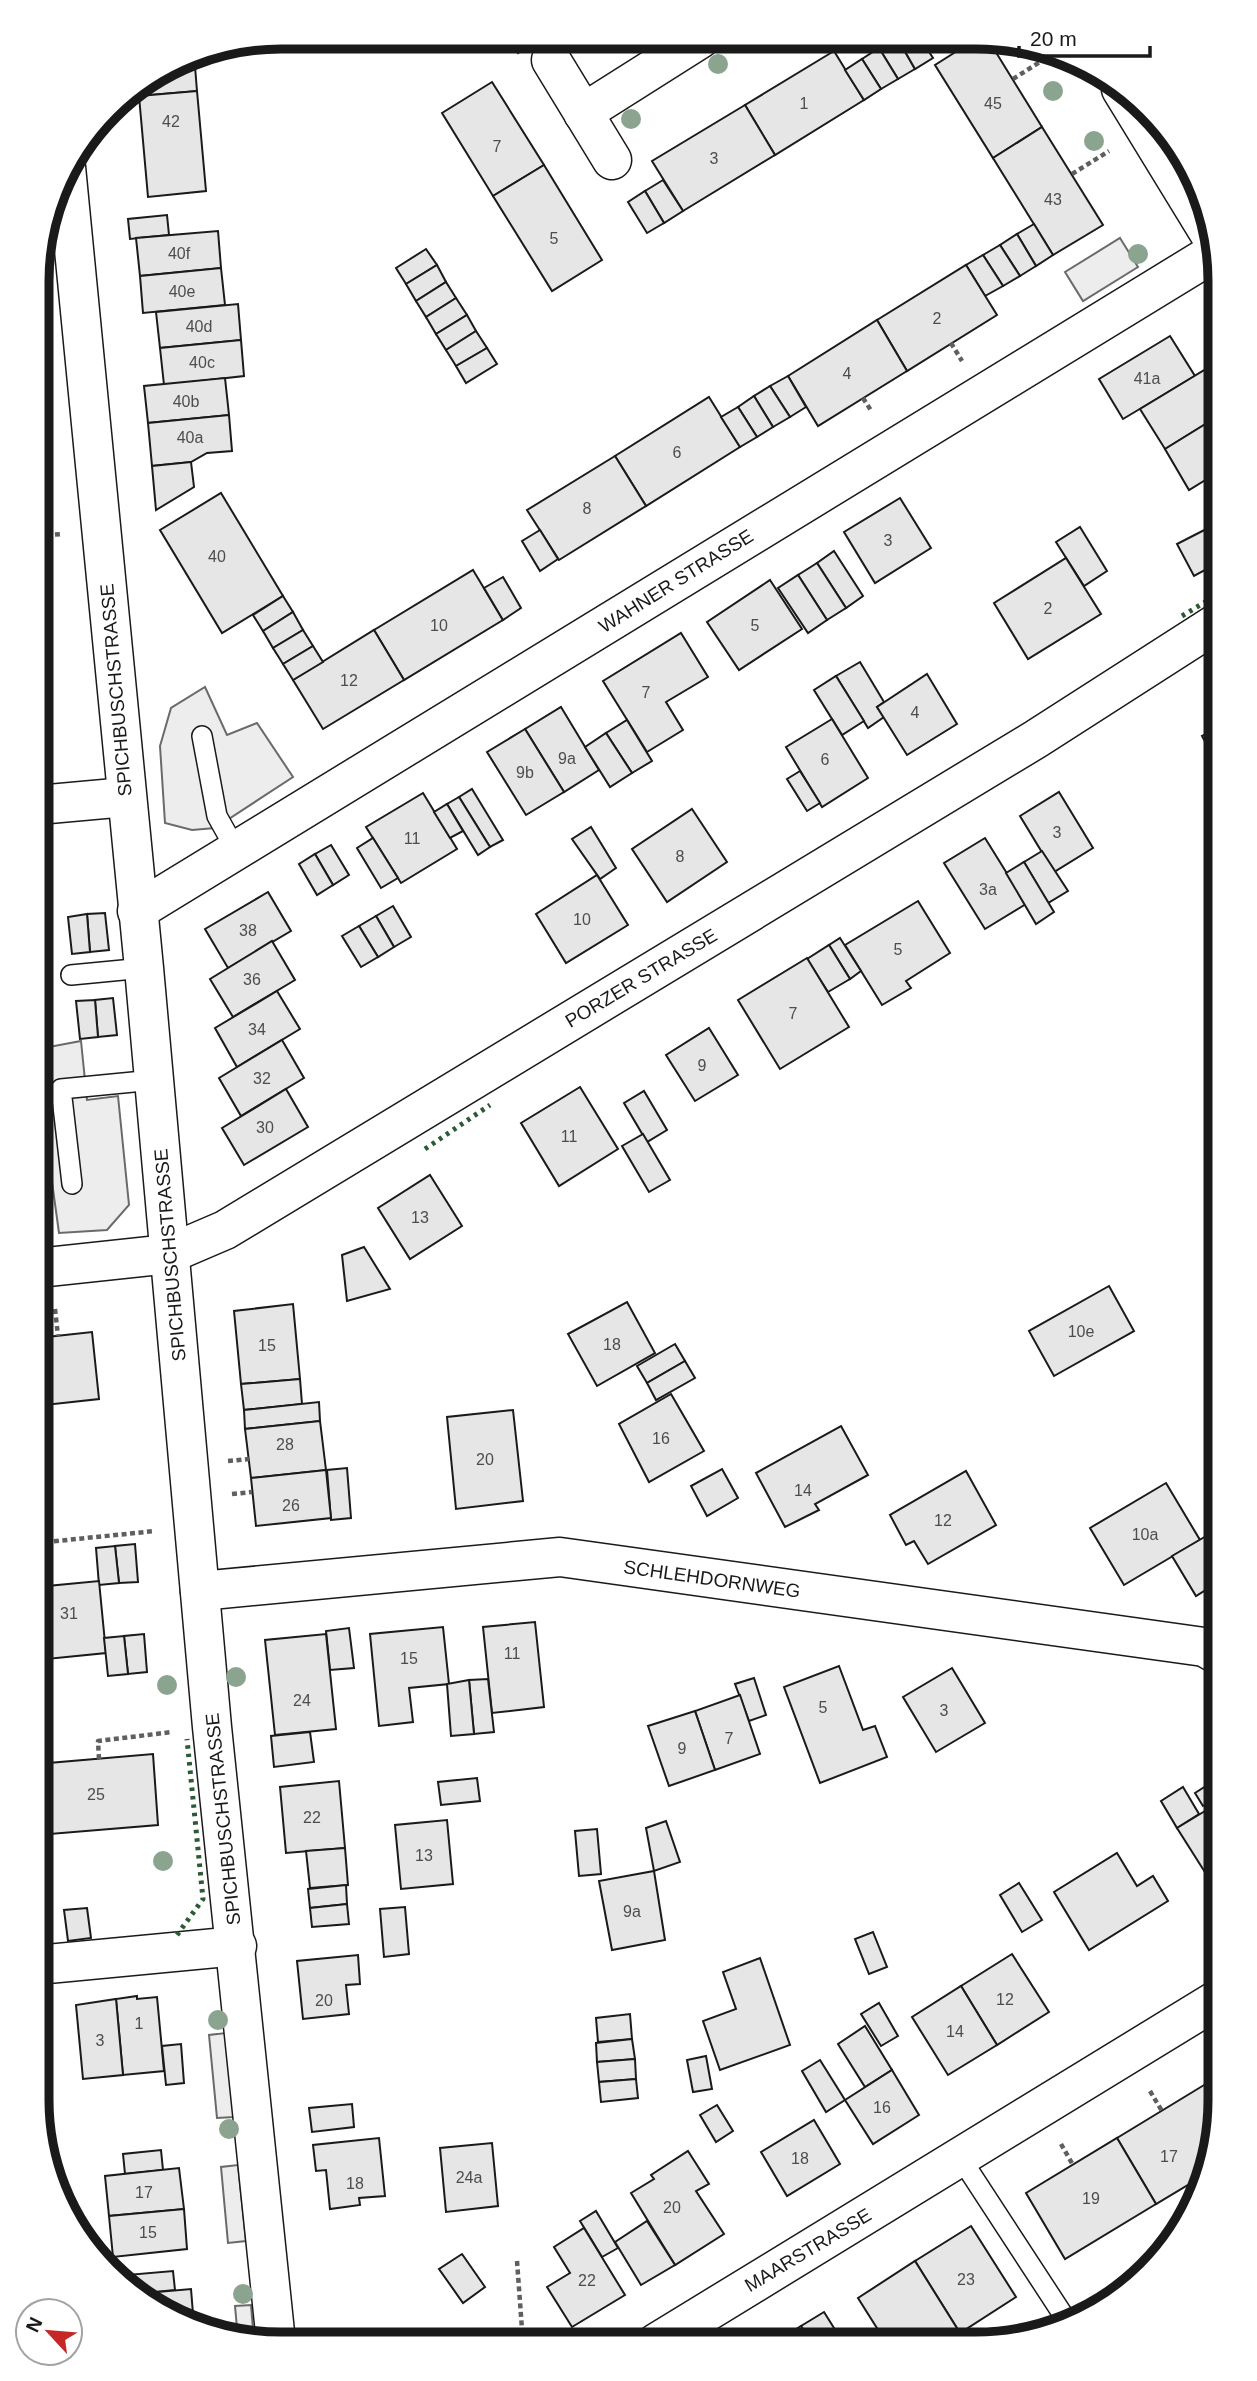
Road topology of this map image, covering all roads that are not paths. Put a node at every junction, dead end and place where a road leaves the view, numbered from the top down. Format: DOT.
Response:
graph roads {
  1 [pos="684,49"];
  2 [pos="551,60"];
  3 [pos="583,113"];
  4 [pos="1137,115"];
  5 [pos="612,160"];
  6 [pos="68,189"];
  7 [pos="1199,216"];
  8 [pos="1206,258"];
  9 [pos="1208,629"];
  10 [pos="202,736"];
  11 [pos="126,797"];
  12 [pos="49,804"];
  13 [pos="236,850"];
  14 [pos="137,911"];
  15 [pos="144,968"];
  16 [pos="71,975"];
  17 [pos="154,1080"];
  18 [pos="72,1184"];
  19 [pos="169,1254"];
  20 [pos="49,1267"];
  21 [pos="201,1591"];
  22 [pos="1208,1649"];
  23 [pos="237,1946"];
  24 [pos="49,1964"];
  25 [pos="1208,2005"];
  26 [pos="960,2157"];
  27 [pos="1063,2315"];
  28 [pos="275,2332"];
  29 [pos="674,2332"];
  1 -- 3 [label="street"];
  2 -- 3 [label="street"];
  3 -- 5 [label="street"];
  4 -- 7 [label="street"];
  6 -- 11 [label="street, SPICHBUSCHSTRASSE"];
  8 -- 13 [label="street, WAHNER STRASSE"];
  9 -- 19 [label="street, PORZER STRASSE"];
  10 -- 13 [label="lane"];
  11 -- 12 [label="street"];
  11 -- 14 [label="street, SPICHBUSCHSTRASSE"];
  13 -- 14 [label="street, WAHNER STRASSE"];
  14 -- 15 [label="street, SPICHBUSCHSTRASSE"];
  15 -- 16 [label="lane"];
  15 -- 17 [label="street, SPICHBUSCHSTRASSE"];
  17 -- 18 [label="lane"];
  17 -- 19 [label="street, SPICHBUSCHSTRASSE"];
  19 -- 20 [label="street, PORZER STRASSE"];
  19 -- 21 [label="street, SPICHBUSCHSTRASSE"];
  21 -- 22 [label="street, SCHLEHDORNWEG"];
  21 -- 23 [label="street, SPICHBUSCHSTRASSE"];
  23 -- 24 [label="street"];
  23 -- 28 [label="street, SPICHBUSCHSTRASSE"];
  25 -- 26 [label="street, MAARSTRASSE"];
  26 -- 27 [label="lane"];
  26 -- 29 [label="street, MAARSTRASSE"];
}
